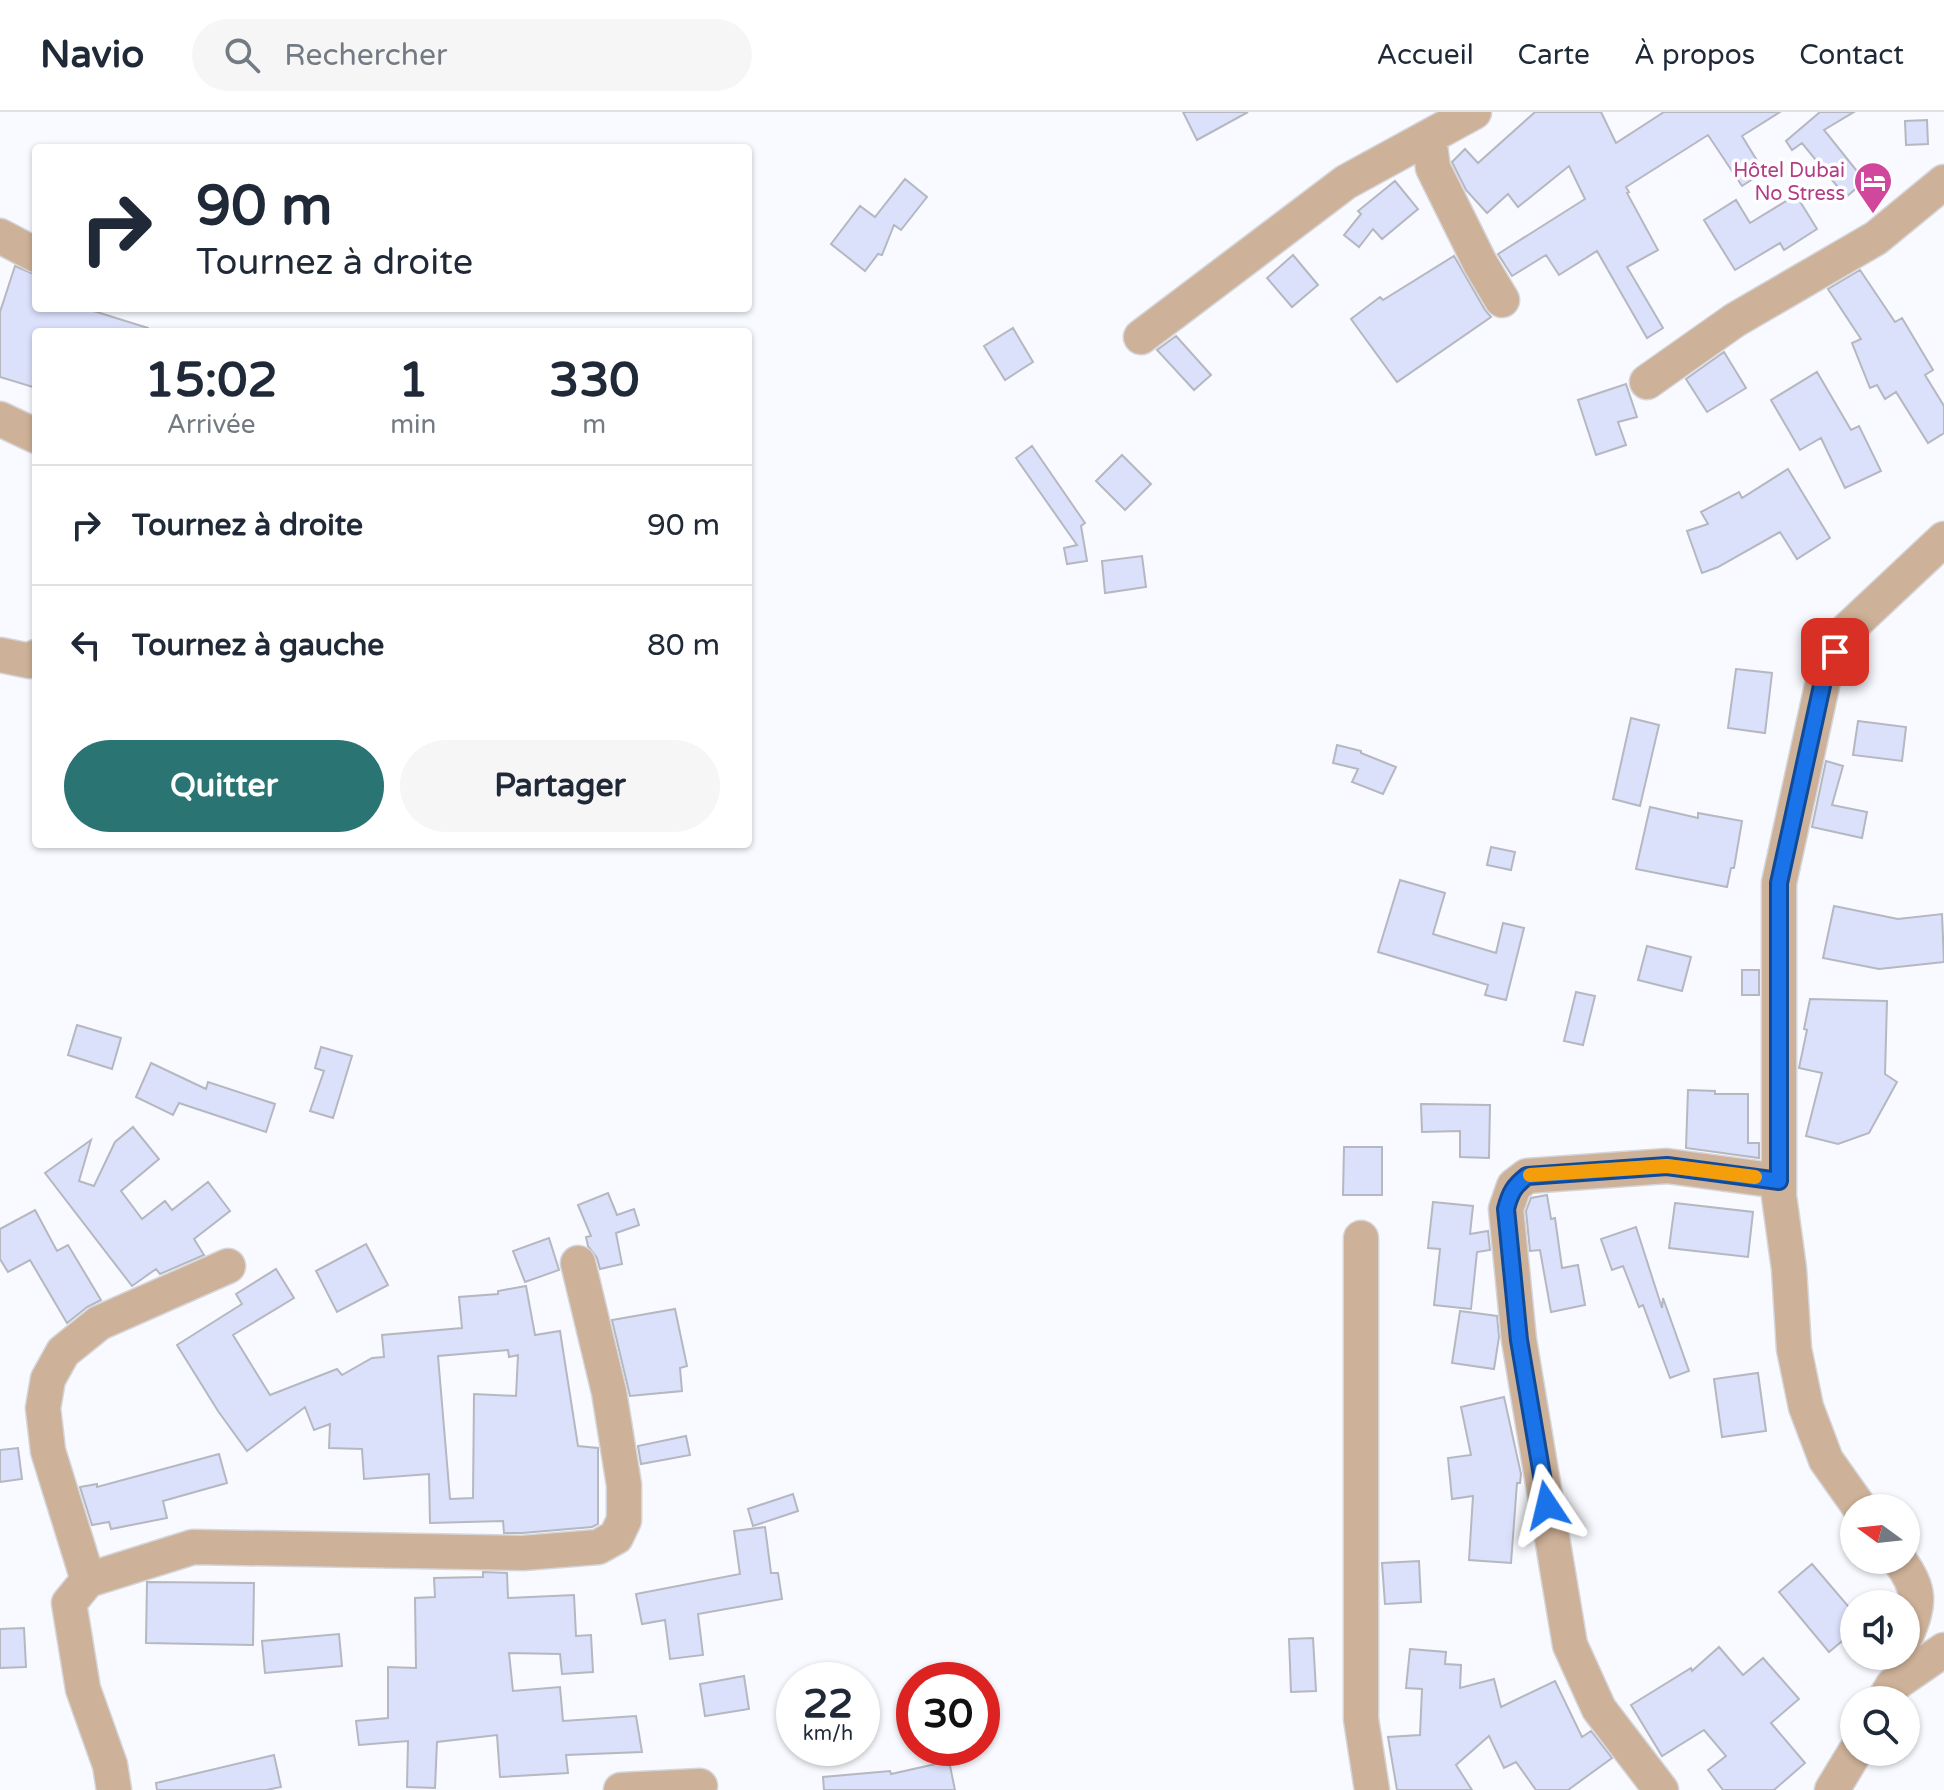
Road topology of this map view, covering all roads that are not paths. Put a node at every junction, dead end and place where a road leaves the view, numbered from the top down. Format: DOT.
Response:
graph roads {
  1 [pos="1474,112"];
  2 [pos="1429,138"];
  3 [pos="1944,182"];
  4 [pos="0,236"];
  5 [pos="32,253"];
  6 [pos="1502,300"];
  7 [pos="1141,337"];
  8 [pos="1647,382"];
  9 [pos="0,419"];
  10 [pos="32,434"];
  11 [pos="1944,539"];
  12 [pos="0,655"];
  13 [pos="32,660"];
  14 [pos="1779,1181"];
  15 [pos="1361,1238"];
  16 [pos="578,1263"];
  17 [pos="228,1266"];
  18 [pos="1850,1494"];
  19 [pos="88,1580"];
  20 [pos="1944,1650"];
  21 [pos="1892,1680"];
  22 [pos="1848,1766"];
  23 [pos="700,1786"];
  24 [pos="1838,1788"];
  25 [pos="114,1790"];
  26 [pos="621,1790"];
  27 [pos="1372,1790"];
  28 [pos="1661,1790"];
  1 -- 2 [label="street"];
  2 -- 6 [label="street"];
  2 -- 7 [label="street"];
  3 -- 8 [label="street"];
  4 -- 5 [label="street"];
  9 -- 10 [label="street"];
  11 -- 14 [label="street"];
  12 -- 13 [label="street"];
  14 -- 18 [label="street"];
  14 -- 28 [label="street"];
  15 -- 27 [label="street"];
  16 -- 19 [label="street"];
  17 -- 19 [label="street"];
  19 -- 25 [label="street"];
  20 -- 21 [label="street"];
  22 -- 24 [label="street"];
  23 -- 26 [label="street"];
}
